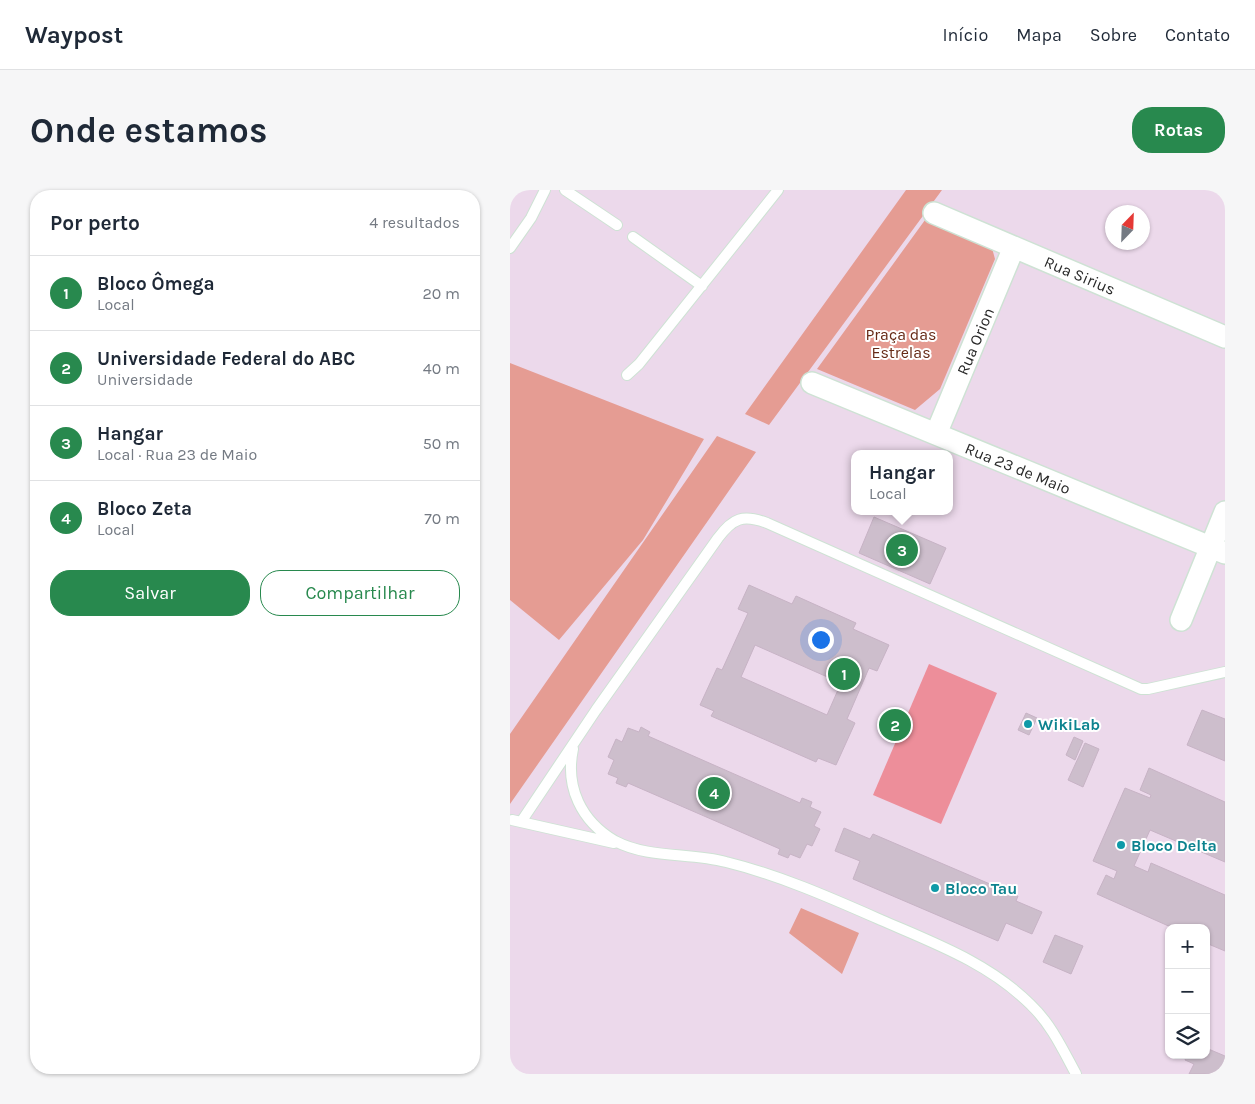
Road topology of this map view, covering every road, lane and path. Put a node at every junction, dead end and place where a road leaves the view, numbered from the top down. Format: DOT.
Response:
graph roads {
  1 [pos="545,190"];
  2 [pos="565,190"];
  3 [pos="778,190"];
  4 [pos="934,213"];
  5 [pos="617,225"];
  6 [pos="633,237"];
  7 [pos="1014,247"];
  8 [pos="510,248"];
  9 [pos="702,286"];
  10 [pos="1225,336"];
  11 [pos="626,375"];
  12 [pos="812,383"];
  13 [pos="936,434"];
  14 [pos="1225,512"];
  15 [pos="1218,550"];
  16 [pos="1181,620"];
  17 [pos="1225,672"];
  18 [pos="575,743"];
  19 [pos="622,844"];
  20 [pos="1076,1074"];
  1 -- 8 [label="lane"];
  2 -- 5 [label="lane"];
  3 -- 9 [label="lane"];
  4 -- 7 [label="street, Rua Sirius"];
  6 -- 9 [label="lane"];
  7 -- 10 [label="street, Rua Sirius"];
  7 -- 13 [label="street, Rua Orion"];
  9 -- 11 [label="lane"];
  12 -- 13 [label="street, Rua 23 de Maio"];
  13 -- 15 [label="street, Rua 23 de Maio"];
  14 -- 15 [label="street"];
  15 -- 16 [label="street"];
  17 -- 18 [label="lane"];
  18 -- 19 [label="lane"];
  18 -- 19 [label="lane"];
  19 -- 20 [label="lane"];
}
